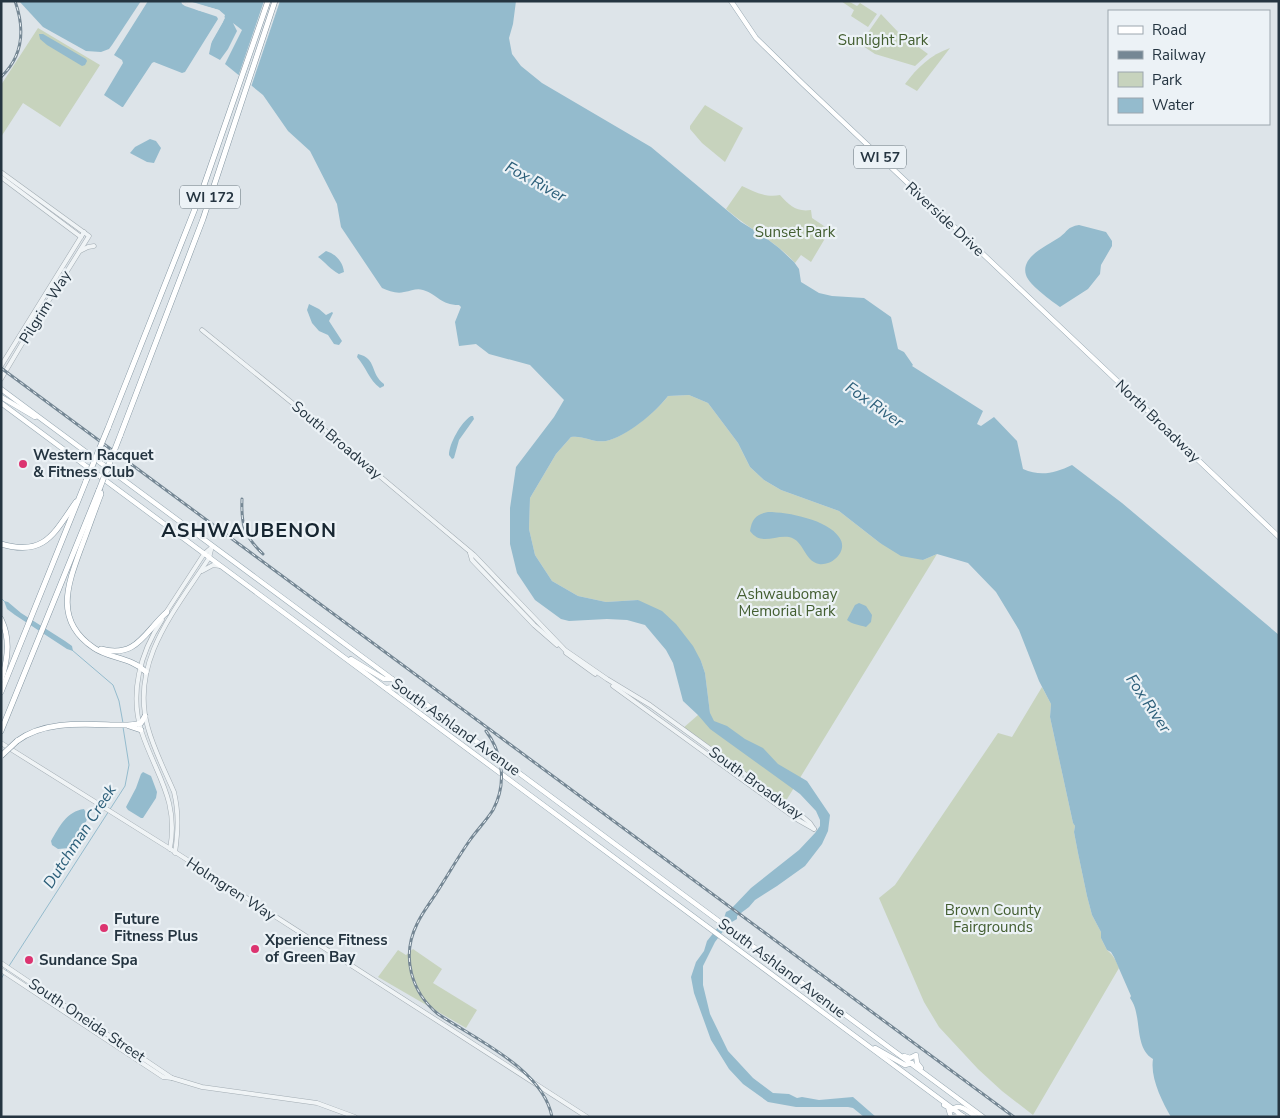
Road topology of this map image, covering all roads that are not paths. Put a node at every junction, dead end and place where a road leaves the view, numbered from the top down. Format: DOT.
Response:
graph roads {
  1 [pos="268,1"];
  2 [pos="275,1"];
  3 [pos="731,1"];
  4 [pos="1,172"];
  5 [pos="1,177"];
  6 [pos="84,232"];
  7 [pos="81,237"];
  8 [pos="94,246"];
  9 [pos="80,251"];
  10 [pos="1037,306"];
  11 [pos="202,330"];
  12 [pos="1,366"];
  13 [pos="1,379"];
  14 [pos="1,389"];
  15 [pos="1,397"];
  16 [pos="1,404"];
  17 [pos="43,421"];
  18 [pos="99,490"];
  19 [pos="81,496"];
  20 [pos="1279,537"];
  21 [pos="1,544"];
  22 [pos="212,546"];
  23 [pos="470,553"];
  24 [pos="204,554"];
  25 [pos="209,558"];
  26 [pos="220,566"];
  27 [pos="200,572"];
  28 [pos="167,612"];
  29 [pos="1,619"];
  30 [pos="91,646"];
  31 [pos="334,650"];
  32 [pos="140,666"];
  33 [pos="146,672"];
  34 [pos="392,679"];
  35 [pos="1,680"];
  36 [pos="386,688"];
  37 [pos="1,692"];
  38 [pos="433,709"];
  39 [pos="145,716"];
  40 [pos="140,724"];
  41 [pos="128,726"];
  42 [pos="141,730"];
  43 [pos="1,731"];
  44 [pos="1,743"];
  45 [pos="1,756"];
  46 [pos="170,849"];
  47 [pos="176,853"];
  48 [pos="3,964"];
  49 [pos="1,970"];
  50 [pos="869,1046"];
  51 [pos="876,1052"];
  52 [pos="898,1054"];
  53 [pos="916,1059"];
  54 [pos="912,1064"];
  55 [pos="172,1078"];
  56 [pos="953,1108"];
  57 [pos="975,1111"];
  58 [pos="950,1116"];
  59 [pos="964,1116"];
  60 [pos="355,1117"];
  61 [pos="587,1117"];
  62 [pos="976,1117"];
  63 [pos="983,1117"];
  1 -- 19 [label="highway, WI 172, bridge"];
  2 -- 18 [label="highway, WI 172, bridge"];
  3 -- 10 [label="main road, Riverside Drive / WI 57"];
  4 -- 6 [label="street"];
  5 -- 7 [label="street"];
  6 -- 7 [label="street, Pilgrim Way"];
  6 -- 9 [label="street, Pilgrim Way"];
  7 -- 12 [label="street, Pilgrim Way"];
  8 -- 9 [label="street"];
  9 -- 13 [label="street, Pilgrim Way"];
  10 -- 20 [label="main road, North Broadway / WI 57"];
  11 -- 23 [label="street, South Broadway"];
  14 -- 17 [label="main road, South Ashland Avenue"];
  15 -- 17 [label="main road"];
  16 -- 24 [label="main road, South Ashland Avenue"];
  17 -- 22 [label="main road, South Ashland Avenue"];
  18 -- 30 [label="highway"];
  18 -- 43 [label="highway, WI 172"];
  19 -- 21 [label="highway"];
  19 -- 37 [label="highway, WI 172"];
  22 -- 24 [label="street"];
  22 -- 25 [label="street"];
  22 -- 34 [label="main road, South Ashland Avenue"];
  23 -- 23 [label="street, South Broadway"];
  24 -- 25 [label="main road, South Ashland Avenue"];
  24 -- 28 [label="street"];
  25 -- 26 [label="main road, South Ashland Avenue"];
  25 -- 27 [label="street"];
  26 -- 27 [label="street"];
  26 -- 31 [label="main road, South Ashland Avenue"];
  27 -- 33 [label="street"];
  28 -- 30 [label="highway"];
  28 -- 32 [label="street"];
  29 -- 35 [label="highway"];
  30 -- 32 [label="highway"];
  31 -- 34 [label="main road"];
  31 -- 36 [label="main road, South Ashland Avenue"];
  32 -- 33 [label="highway"];
  32 -- 40 [label="street"];
  33 -- 39 [label="street"];
  34 -- 38 [label="main road, South Ashland Avenue"];
  36 -- 38 [label="main road"];
  36 -- 50 [label="main road, South Ashland Avenue"];
  38 -- 52 [label="main road, South Ashland Avenue"];
  39 -- 40 [label="highway"];
  39 -- 47 [label="street"];
  40 -- 41 [label="highway"];
  40 -- 42 [label="street"];
  41 -- 42 [label="highway"];
  41 -- 45 [label="highway, bridge"];
  42 -- 46 [label="street"];
  44 -- 46 [label="street, Holmgren Way"];
  46 -- 47 [label="street, Holmgren Way"];
  47 -- 61 [label="street, Holmgren Way"];
  48 -- 55 [label="street, South Oneida Street"];
  49 -- 55 [label="street, South Oneida Street"];
  50 -- 51 [label="main road, South Ashland Avenue"];
  50 -- 54 [label="main road"];
  51 -- 56 [label="main road, South Ashland Avenue"];
  51 -- 58 [label="main road"];
  52 -- 53 [label="main road"];
  52 -- 54 [label="main road, South Ashland Avenue"];
  53 -- 54 [label="main road"];
  53 -- 57 [label="main road"];
  54 -- 57 [label="main road, South Ashland Avenue"];
  55 -- 60 [label="street, South Oneida Street"];
  56 -- 58 [label="main road"];
  56 -- 59 [label="main road"];
  56 -- 62 [label="main road"];
  57 -- 63 [label="main road"];
  58 -- 59 [label="main road"];
}
